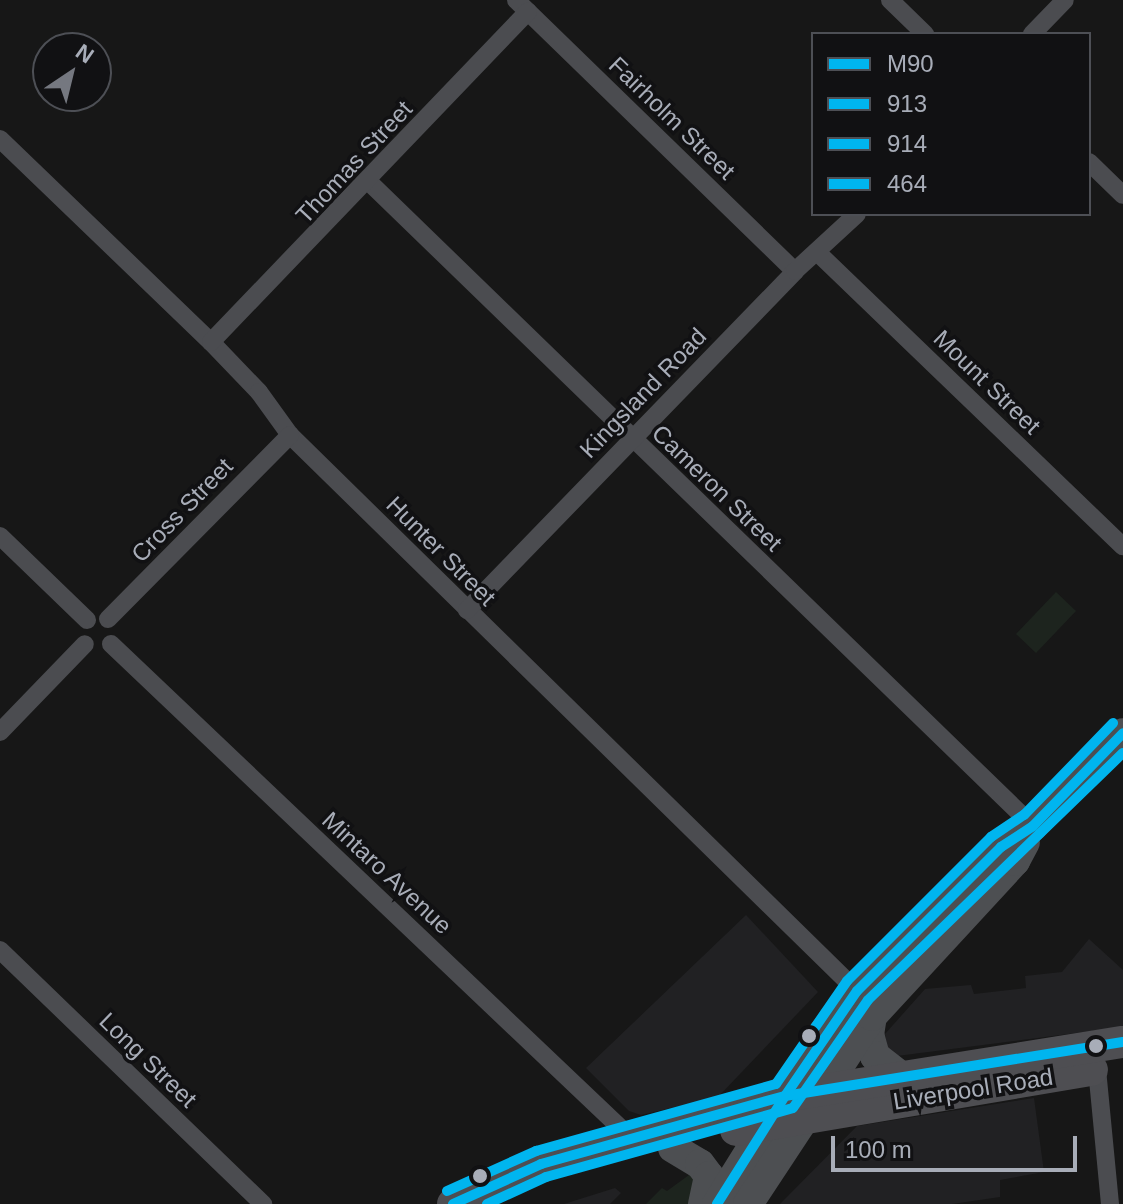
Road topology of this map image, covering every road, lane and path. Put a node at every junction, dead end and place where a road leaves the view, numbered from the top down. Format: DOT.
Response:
graph roads {
  1 [pos="890,0"];
  2 [pos="1065,0"];
  3 [pos="522,6"];
  4 [pos="923,32"];
  5 [pos="1034,32"];
  6 [pos="0,139"];
  7 [pos="1091,164"];
  8 [pos="369,182"];
  9 [pos="1123,195"];
  10 [pos="855,216"];
  11 [pos="818,253"];
  12 [pos="795,271"];
  13 [pos="211,342"];
  14 [pos="290,435"];
  15 [pos="632,439"];
  16 [pos="0,536"];
  17 [pos="1123,546"];
  18 [pos="467,610"];
  19 [pos="108,619"];
  20 [pos="87,620"];
  21 [pos="85,644"];
  22 [pos="111,644"];
  23 [pos="0,732"];
  24 [pos="1123,733"];
  25 [pos="1033,826"];
  26 [pos="0,950"];
  27 [pos="865,1003"];
  28 [pos="1123,1042"];
  29 [pos="1110,1066"];
  30 [pos="901,1076"];
  31 [pos="823,1087"];
  32 [pos="787,1111"];
  33 [pos="631,1138"];
  34 [pos="673,1148"];
  35 [pos="263,1204"];
  36 [pos="453,1204"];
  37 [pos="500,1204"];
  38 [pos="703,1204"];
  39 [pos="717,1204"];
  40 [pos="748,1204"];
  41 [pos="1110,1204"];
  1 -- 4 [label="street"];
  2 -- 5 [label="street"];
  3 -- 8 [label="street, Thomas Street"];
  3 -- 12 [label="street, Fairholm Street"];
  6 -- 13 [label="street, Hunter Street"];
  7 -- 9 [label="street"];
  8 -- 13 [label="street, Thomas Street"];
  8 -- 15 [label="street, Cameron Street"];
  10 -- 11 [label="street, Kingsland Road"];
  11 -- 12 [label="street, Kingsland Road"];
  11 -- 17 [label="street, Mount Street"];
  12 -- 15 [label="street, Kingsland Road"];
  13 -- 14 [label="street, Hunter Street"];
  14 -- 18 [label="street, Hunter Street"];
  14 -- 19 [label="street, Cross Street"];
  15 -- 18 [label="street, Kingsland Road"];
  15 -- 25 [label="street, Cameron Street"];
  16 -- 20 [label="street"];
  18 -- 27 [label="street, Hunter Street"];
  19 -- 20 [label="street"];
  19 -- 22 [label="street"];
  20 -- 21 [label="street"];
  21 -- 22 [label="street"];
  21 -- 23 [label="street"];
  22 -- 33 [label="street, Mintaro Avenue"];
  24 -- 25 [label="main road"];
  25 -- 27 [label="main road"];
  26 -- 35 [label="street, Long Street"];
  27 -- 30 [label="main road"];
  27 -- 31 [label="main road"];
  27 -- 32 [label="main road"];
  28 -- 30 [label="highway, Liverpool Road"];
  29 -- 32 [label="highway, Liverpool Road"];
  29 -- 41 [label="street"];
  30 -- 31 [label="highway, Liverpool Road"];
  31 -- 32 [label="highway, Liverpool Road"];
  32 -- 33 [label="highway, Liverpool Road"];
  32 -- 34 [label="highway, Liverpool Road"];
  32 -- 39 [label="main road"];
  32 -- 40 [label="main road"];
  33 -- 36 [label="highway, Liverpool Road"];
  34 -- 37 [label="highway, Liverpool Road"];
  34 -- 38 [label="main road"];
}
